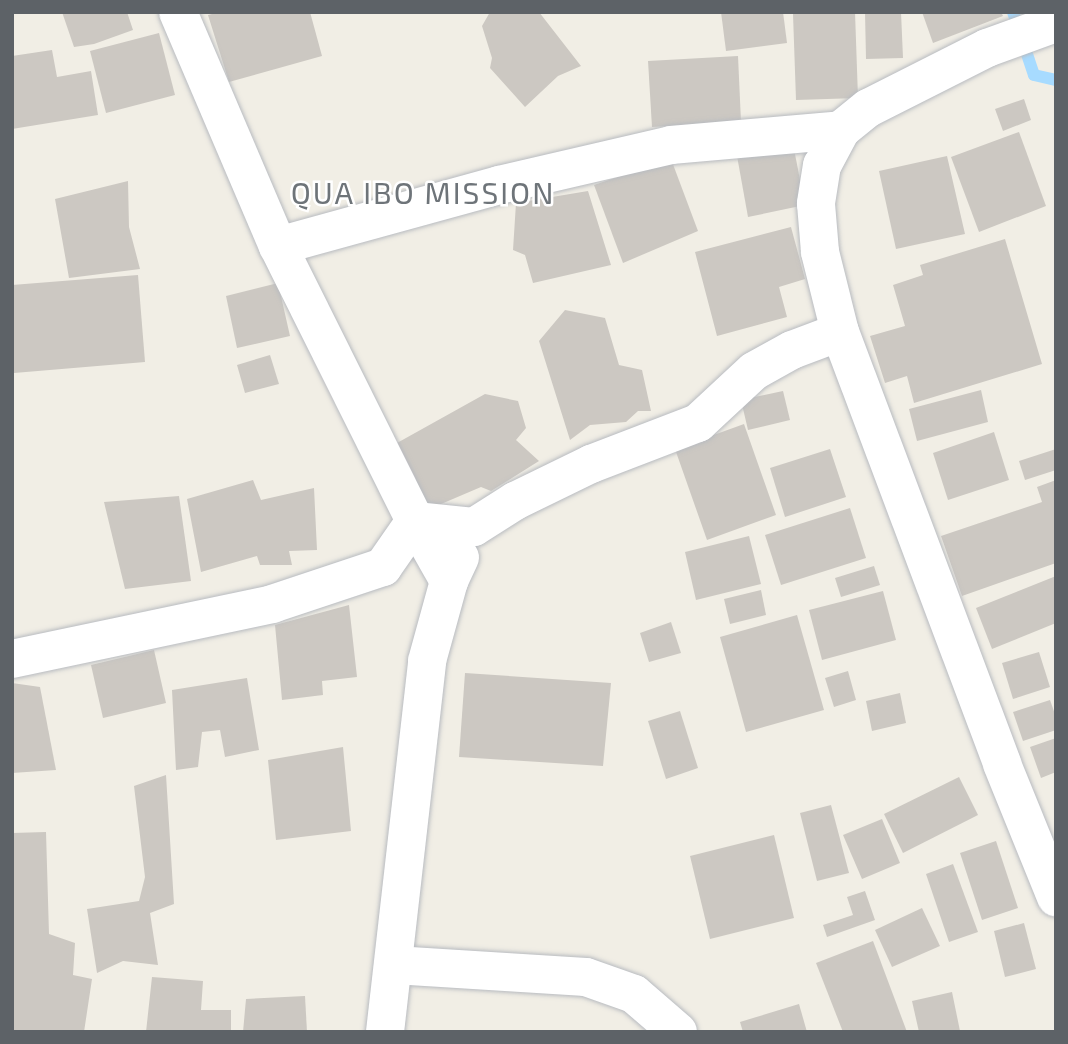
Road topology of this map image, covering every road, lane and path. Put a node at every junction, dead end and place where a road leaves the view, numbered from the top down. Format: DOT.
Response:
graph roads {
  1 [pos="178,12"];
  2 [pos="1052,25"];
  3 [pos="841,130"];
  4 [pos="278,246"];
  5 [pos="840,332"];
  6 [pos="415,522"];
  7 [pos="474,527"];
  8 [pos="449,581"];
  9 [pos="12,659"];
  10 [pos="1056,897"];
  11 [pos="394,965"];
  12 [pos="384,1032"];
  13 [pos="678,1032"];
  1 -- 4 [label="street"];
  2 -- 3 [label="street"];
  3 -- 4 [label="street"];
  3 -- 5 [label="street"];
  4 -- 6 [label="street"];
  5 -- 7 [label="street"];
  5 -- 10 [label="street"];
  6 -- 7 [label="street"];
  6 -- 8 [label="street"];
  6 -- 9 [label="street"];
  7 -- 8 [label="street"];
  8 -- 11 [label="street"];
  11 -- 12 [label="street"];
  11 -- 13 [label="street"];
}
